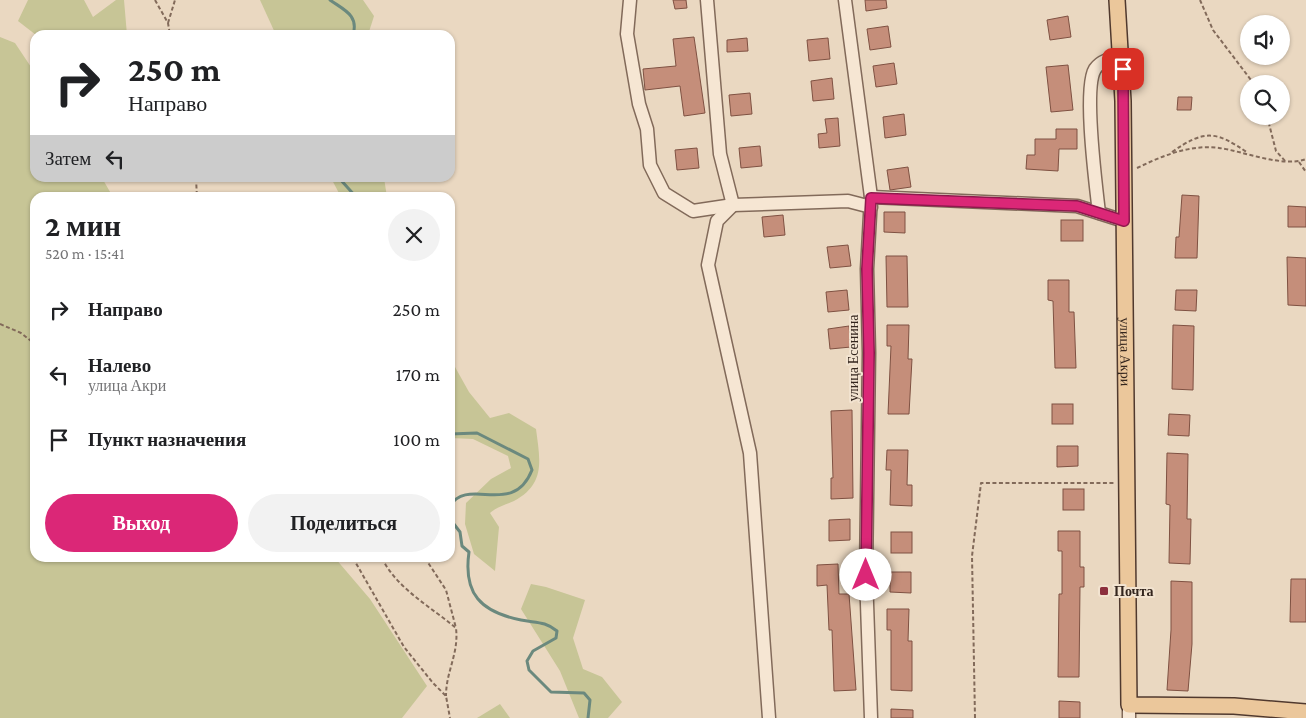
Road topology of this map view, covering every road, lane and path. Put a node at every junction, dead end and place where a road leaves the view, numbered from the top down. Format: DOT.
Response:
graph roads {
  1 [pos="155,0"];
  2 [pos="175,0"];
  3 [pos="630,0"];
  4 [pos="707,0"];
  5 [pos="845,0"];
  6 [pos="1117,0"];
  7 [pos="1200,0"];
  8 [pos="168,23"];
  9 [pos="169,30"];
  10 [pos="1122,56"];
  11 [pos="1247,75"];
  12 [pos="1269,125"];
  13 [pos="1171,153"];
  14 [pos="1250,154"];
  15 [pos="1306,159"];
  16 [pos="1286,162"];
  17 [pos="1299,162"];
  18 [pos="1306,172"];
  19 [pos="1124,174"];
  20 [pos="871,202"];
  21 [pos="733,205"];
  22 [pos="1099,213"];
  23 [pos="1124,221"];
  24 [pos="0,324"];
  25 [pos="30,340"];
  26 [pos="1127,483"];
  27 [pos="355,562"];
  28 [pos="384,562"];
  29 [pos="428,562"];
  30 [pos="456,628"];
  31 [pos="446,696"];
  32 [pos="1129,711"];
  33 [pos="1306,712"];
  34 [pos="450,718"];
  35 [pos="769,718"];
  36 [pos="871,718"];
  37 [pos="975,718"];
  1 -- 8 [label="path"];
  2 -- 8 [label="path"];
  3 -- 21 [label="street"];
  4 -- 21 [label="street"];
  5 -- 20 [label="street, улица Есенина"];
  6 -- 10 [label="main road, улица Акри"];
  7 -- 11 [label="path"];
  8 -- 9 [label="path"];
  10 -- 19 [label="main road, улица Акри"];
  10 -- 22 [label="street"];
  12 -- 16 [label="path"];
  13 -- 14 [label="path"];
  13 -- 14 [label="path"];
  13 -- 19 [label="path"];
  14 -- 16 [label="path"];
  15 -- 17 [label="path"];
  16 -- 17 [label="path"];
  17 -- 18 [label="path"];
  19 -- 23 [label="main road, улица Акри"];
  20 -- 21 [label="street"];
  20 -- 22 [label="street"];
  20 -- 36 [label="street, улица Есенина"];
  21 -- 35 [label="street"];
  22 -- 23 [label="street"];
  23 -- 26 [label="main road, улица Акри"];
  24 -- 25 [label="path"];
  26 -- 32 [label="main road, улица Акри"];
  26 -- 37 [label="path"];
  27 -- 31 [label="path"];
  28 -- 30 [label="path"];
  29 -- 30 [label="path"];
  30 -- 31 [label="path"];
  31 -- 34 [label="path"];
  32 -- 33 [label="main road"];
}
